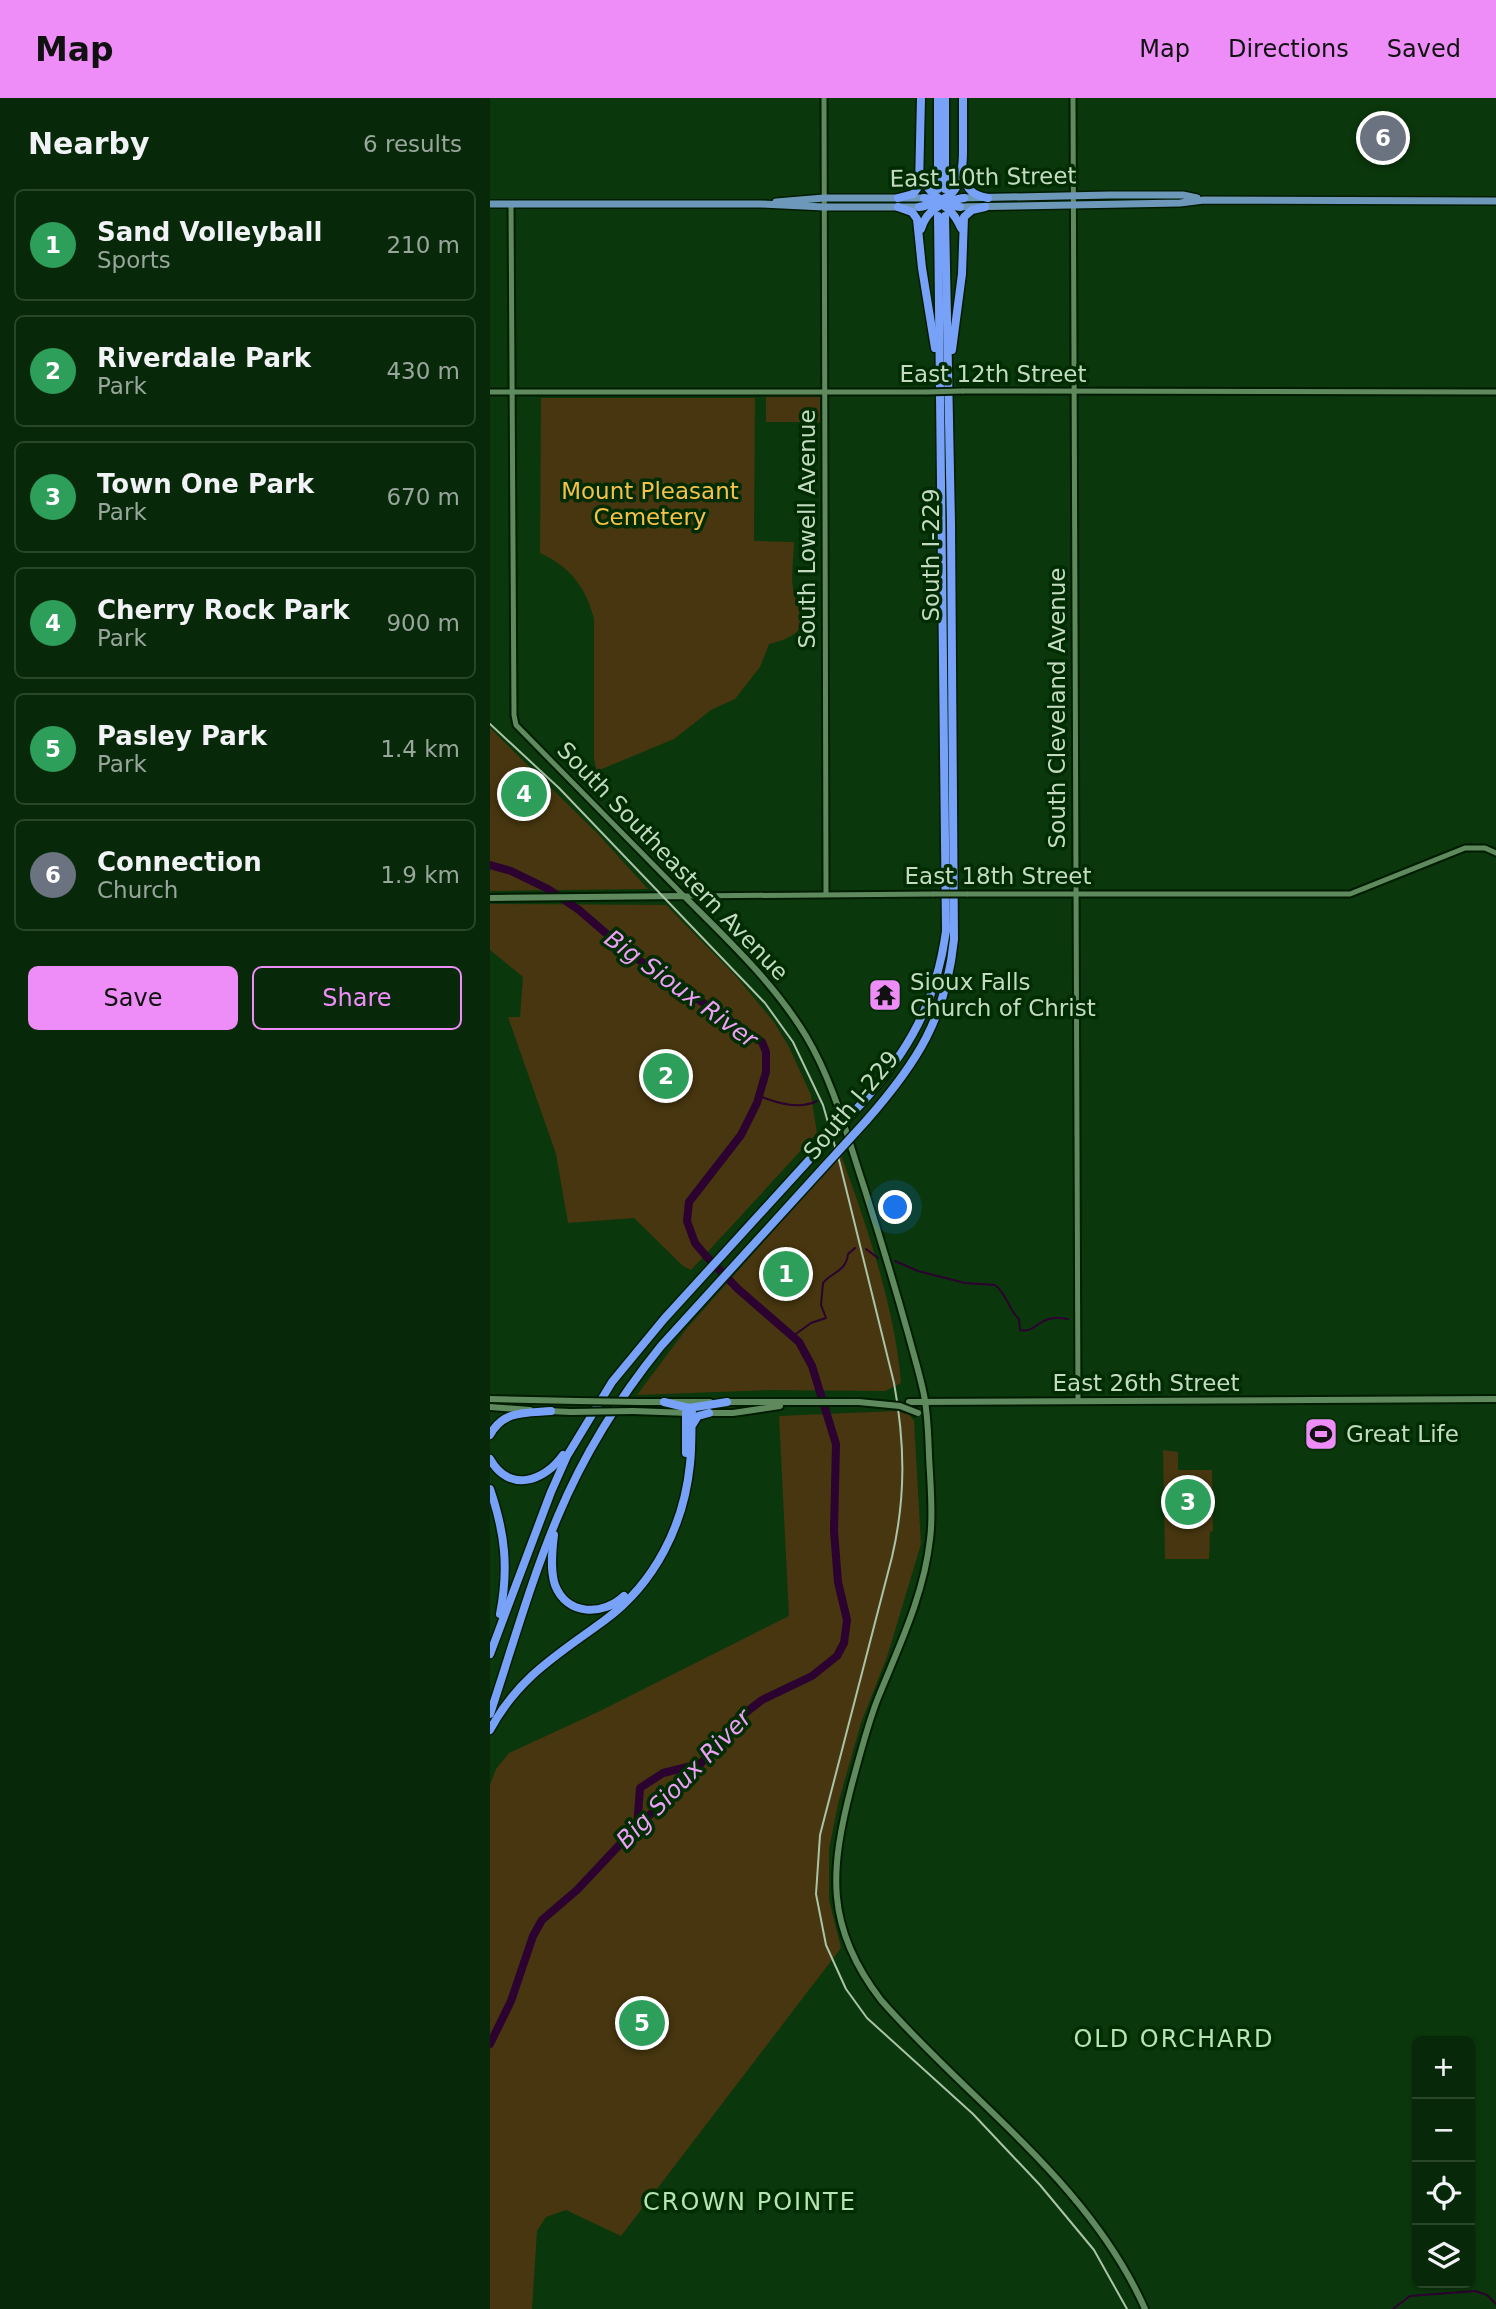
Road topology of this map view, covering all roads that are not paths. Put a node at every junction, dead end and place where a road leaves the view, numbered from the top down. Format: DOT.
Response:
graph roads {
  1 [pos="824,98"];
  2 [pos="921,98"];
  3 [pos="938,98"];
  4 [pos="945,98"];
  5 [pos="963,98"];
  6 [pos="1073,98"];
  7 [pos="941,144"];
  8 [pos="920,170"];
  9 [pos="963,174"];
  10 [pos="824,198"];
  11 [pos="924,198"];
  12 [pos="964,198"];
  13 [pos="1073,199"];
  14 [pos="1496,201"];
  15 [pos="898,202"];
  16 [pos="942,202"];
  17 [pos="987,202"];
  18 [pos="490,204"];
  19 [pos="511,204"];
  20 [pos="761,204"];
  21 [pos="824,207"];
  22 [pos="919,207"];
  23 [pos="960,207"];
  24 [pos="963,234"];
  25 [pos="920,237"];
  26 [pos="511,391"];
  27 [pos="824,391"];
  28 [pos="1074,391"];
  29 [pos="490,392"];
  30 [pos="1496,392"];
  31 [pos="948,402"];
  32 [pos="940,407"];
  33 [pos="1496,853"];
  34 [pos="826,894"];
  35 [pos="1075,894"];
  36 [pos="684,896"];
  37 [pos="490,898"];
  38 [pos="490,1399"];
  39 [pos="1496,1399"];
  40 [pos="925,1401"];
  41 [pos="1078,1401"];
  42 [pos="664,1402"];
  43 [pos="727,1402"];
  44 [pos="859,1402"];
  45 [pos="796,1403"];
  46 [pos="490,1407"];
  47 [pos="551,1411"];
  48 [pos="689,1411"];
  49 [pos="709,1413"];
  50 [pos="927,1422"];
  51 [pos="586,1425"];
  52 [pos="691,1431"];
  53 [pos="490,1435"];
  54 [pos="490,1459"];
  55 [pos="490,1489"];
  56 [pos="565,1499"];
  57 [pos="491,1652"];
  58 [pos="490,1714"];
  59 [pos="490,1730"];
  60 [pos="1145,2309"];
  1 -- 10 [label="street, South Lowell Avenue"];
  2 -- 8 [label="highway"];
  3 -- 7 [label="highway"];
  4 -- 7 [label="highway"];
  5 -- 9 [label="highway"];
  6 -- 13 [label="street, South Cleveland Avenue"];
  7 -- 16 [label="highway, South I-229"];
  8 -- 15 [label="highway"];
  8 -- 16 [label="highway"];
  9 -- 16 [label="highway"];
  9 -- 17 [label="highway"];
  10 -- 15 [label="main road, East 10th Street"];
  10 -- 20 [label="main road, East 10th Street"];
  10 -- 21 [label="street, South Lowell Avenue"];
  11 -- 15 [label="main road, East 10th Street"];
  11 -- 16 [label="highway"];
  12 -- 16 [label="highway"];
  12 -- 17 [label="main road, East 10th Street"];
  13 -- 14 [label="main road, East 10th Street"];
  13 -- 17 [label="main road, East 10th Street"];
  13 -- 28 [label="street, South Cleveland Avenue"];
  15 -- 21 [label="main road, East 10th Street"];
  15 -- 22 [label="main road, East 10th Street"];
  15 -- 25 [label="highway"];
  16 -- 22 [label="highway"];
  16 -- 23 [label="highway"];
  16 -- 24 [label="highway"];
  16 -- 25 [label="highway"];
  16 -- 31 [label="highway, South I-229"];
  16 -- 32 [label="highway, South I-229"];
  17 -- 23 [label="main road, East 10th Street"];
  17 -- 24 [label="highway"];
  18 -- 19 [label="main road, East 10th Street"];
  19 -- 20 [label="main road, East 10th Street"];
  19 -- 26 [label="street"];
  20 -- 21 [label="main road, East 10th Street"];
  21 -- 27 [label="street, South Lowell Avenue"];
  24 -- 31 [label="highway"];
  25 -- 32 [label="highway"];
  26 -- 27 [label="street, East 12th Street"];
  26 -- 29 [label="street, East 12th Street"];
  26 -- 36 [label="street, South Southeastern Avenue"];
  27 -- 28 [label="street, East 12th Street, bridge"];
  27 -- 34 [label="street, South Lowell Avenue"];
  28 -- 30 [label="street, East 12th Street"];
  28 -- 35 [label="street, South Cleveland Avenue"];
  31 -- 56 [label="highway, South I-229, bridge"];
  32 -- 51 [label="highway, South I-229, bridge"];
  33 -- 35 [label="street, East 18th Street"];
  34 -- 35 [label="street, East 18th Street, bridge"];
  34 -- 36 [label="street, East 18th Street"];
  35 -- 41 [label="street, South Cleveland Avenue"];
  36 -- 37 [label="main road, East 18th Street"];
  36 -- 40 [label="main road, South Southeastern Avenue"];
  38 -- 42 [label="main road, East 26th Street, bridge"];
  39 -- 41 [label="main road, East 26th Street"];
  40 -- 41 [label="main road, East 26th Street"];
  40 -- 44 [label="main road, East 26th Street, bridge"];
  40 -- 50 [label="main road, South Southeastern Avenue"];
  42 -- 43 [label="main road, East 26th Street"];
  42 -- 48 [label="highway"];
  43 -- 45 [label="main road, East 26th Street"];
  43 -- 48 [label="highway"];
  44 -- 45 [label="main road, East 26th Street"];
  44 -- 50 [label="main road, bridge"];
  45 -- 49 [label="main road, East 26th Street"];
  46 -- 47 [label="main road, East 26th Street"];
  47 -- 48 [label="main road, East 26th Street, bridge"];
  47 -- 53 [label="highway"];
  48 -- 49 [label="main road, East 26th Street"];
  48 -- 52 [label="highway"];
  48 -- 56 [label="highway"];
  49 -- 52 [label="highway"];
  50 -- 60 [label="main road, South Southeastern Avenue"];
  51 -- 54 [label="highway"];
  51 -- 57 [label="highway, South I-229"];
  52 -- 59 [label="highway"];
  55 -- 57 [label="highway"];
  56 -- 58 [label="highway, South I-229"];
}
